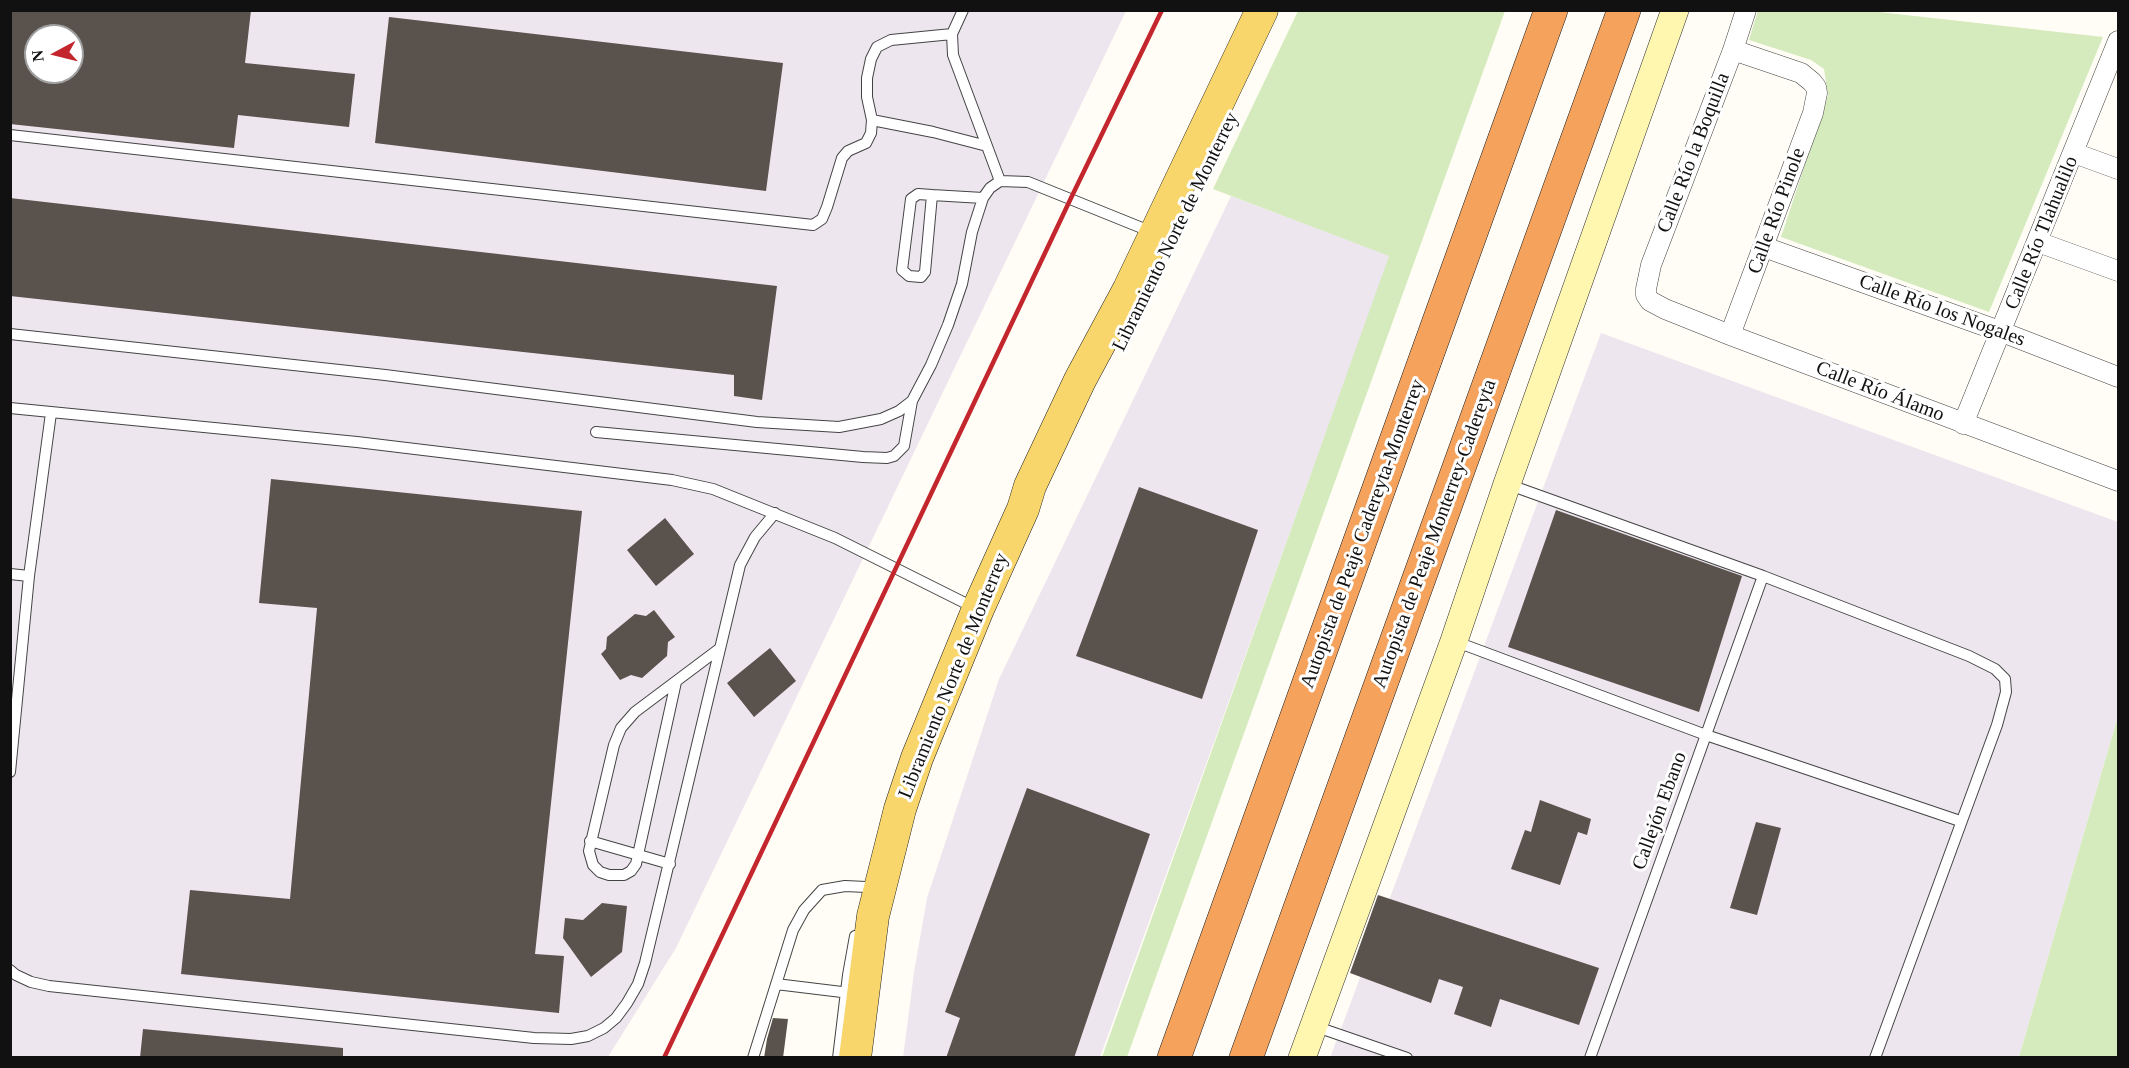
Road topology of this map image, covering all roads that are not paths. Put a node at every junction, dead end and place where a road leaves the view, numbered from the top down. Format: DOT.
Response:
graph roads {
  1 [pos="963,10"];
  2 [pos="1262,10"];
  3 [pos="1283,10"];
  4 [pos="1551,10"];
  5 [pos="1624,10"];
  6 [pos="1675,10"];
  7 [pos="1746,10"];
  8 [pos="952,34"];
  9 [pos="2118,41"];
  10 [pos="1733,50"];
  11 [pos="2115,63"];
  12 [pos="1247,86"];
  13 [pos="872,120"];
  14 [pos="10,135"];
  15 [pos="987,146"];
  16 [pos="2074,153"];
  17 [pos="2118,169"];
  18 [pos="1000,181"];
  19 [pos="932,195"];
  20 [pos="983,198"];
  21 [pos="1155,233"];
  22 [pos="2038,242"];
  23 [pos="1764,247"];
  24 [pos="2118,271"];
  25 [pos="1646,295"];
  26 [pos="2002,332"];
  27 [pos="10,334"];
  28 [pos="1730,334"];
  29 [pos="1106,376"];
  30 [pos="2118,377"];
  31 [pos="912,400"];
  32 [pos="10,408"];
  33 [pos="51,413"];
  34 [pos="1963,424"];
  35 [pos="596,432"];
  36 [pos="2118,481"];
  37 [pos="1507,484"];
  38 [pos="1023,509"];
  39 [pos="775,513"];
  40 [pos="10,574"];
  41 [pos="30,576"];
  42 [pos="1764,576"];
  43 [pos="978,609"];
  44 [pos="1454,641"];
  45 [pos="719,649"];
  46 [pos="676,682"];
  47 [pos="1706,735"];
  48 [pos="917,758"];
  49 [pos="10,772"];
  50 [pos="1960,821"];
  51 [pos="884,826"];
  52 [pos="590,841"];
  53 [pos="639,855"];
  54 [pos="670,864"];
  55 [pos="870,888"];
  56 [pos="858,924"];
  57 [pos="10,970"];
  58 [pos="776,984"];
  59 [pos="854,993"];
  60 [pos="1313,1026"];
  61 [pos="753,1058"];
  62 [pos="838,1058"];
  63 [pos="855,1058"];
  64 [pos="1174,1058"];
  65 [pos="1246,1058"];
  66 [pos="1302,1058"];
  67 [pos="1407,1058"];
  68 [pos="1590,1058"];
  69 [pos="1875,1058"];
  1 -- 8 [label="lane"];
  2 -- 21 [label="main road, Libramiento Norte de Monterrey"];
  3 -- 12 [label="main road, Libramiento Norte de Monterrey"];
  4 -- 64 [label="highway, Autopista de Peaje Cadereyta-Monterrey"];
  5 -- 65 [label="highway, Autopista de Peaje Monterrey-Cadereyta"];
  6 -- 37 [label="street"];
  7 -- 10 [label="street, Calle Río la Boquilla"];
  8 -- 13 [label="lane"];
  8 -- 15 [label="lane"];
  9 -- 11 [label="street, Calle Río Tlahualilo"];
  10 -- 23 [label="street, Calle Río Pinole"];
  10 -- 25 [label="street, Calle Río la Boquilla"];
  11 -- 16 [label="street, Calle Río Tlahualilo"];
  12 -- 21 [label="main road"];
  12 -- 29 [label="main road, Libramiento Norte de Monterrey"];
  13 -- 14 [label="lane"];
  13 -- 15 [label="lane"];
  15 -- 18 [label="lane"];
  16 -- 17 [label="street"];
  16 -- 22 [label="street, Calle Río Tlahualilo"];
  18 -- 20 [label="lane"];
  18 -- 21 [label="lane"];
  19 -- 19 [label="lane"];
  19 -- 20 [label="lane"];
  20 -- 31 [label="lane"];
  21 -- 29 [label="main road"];
  21 -- 38 [label="main road, Libramiento Norte de Monterrey"];
  22 -- 24 [label="street"];
  22 -- 26 [label="street, Calle Río Tlahualilo"];
  23 -- 26 [label="street, Calle Río los Nogales"];
  23 -- 28 [label="street, Calle Río Pinole"];
  25 -- 28 [label="street, Calle Río Álamo"];
  26 -- 30 [label="street, Calle Río los Nogales"];
  26 -- 34 [label="street, Calle Río Tlahualilo"];
  27 -- 31 [label="lane"];
  28 -- 34 [label="street, Calle Río Álamo"];
  29 -- 38 [label="main road, Libramiento Norte de Monterrey"];
  31 -- 35 [label="lane"];
  32 -- 33 [label="lane"];
  33 -- 39 [label="lane"];
  33 -- 41 [label="lane"];
  34 -- 36 [label="street, Calle Río Álamo"];
  37 -- 42 [label="lane"];
  37 -- 44 [label="street"];
  38 -- 43 [label="main road, Libramiento Norte de Monterrey"];
  39 -- 43 [label="lane"];
  39 -- 45 [label="lane"];
  40 -- 41 [label="lane"];
  41 -- 49 [label="lane"];
  42 -- 47 [label="lane, Callejón Ebano"];
  42 -- 50 [label="lane"];
  43 -- 48 [label="main road, Libramiento Norte de Monterrey"];
  44 -- 47 [label="lane"];
  44 -- 60 [label="street"];
  45 -- 46 [label="lane"];
  45 -- 54 [label="lane"];
  46 -- 52 [label="lane"];
  46 -- 53 [label="lane"];
  47 -- 50 [label="lane"];
  47 -- 68 [label="lane, Callejón Ebano"];
  48 -- 51 [label="lane"];
  48 -- 55 [label="main road, Libramiento Norte de Monterrey"];
  50 -- 69 [label="lane"];
  52 -- 53 [label="lane"];
  52 -- 53 [label="lane"];
  53 -- 54 [label="lane"];
  54 -- 57 [label="lane"];
  55 -- 58 [label="lane"];
  55 -- 59 [label="main road, Libramiento Norte de Monterrey"];
  56 -- 59 [label="lane"];
  58 -- 59 [label="lane"];
  58 -- 61 [label="lane"];
  59 -- 62 [label="lane"];
  59 -- 63 [label="main road, Libramiento Norte de Monterrey"];
  60 -- 66 [label="street"];
  60 -- 67 [label="lane"];
}
